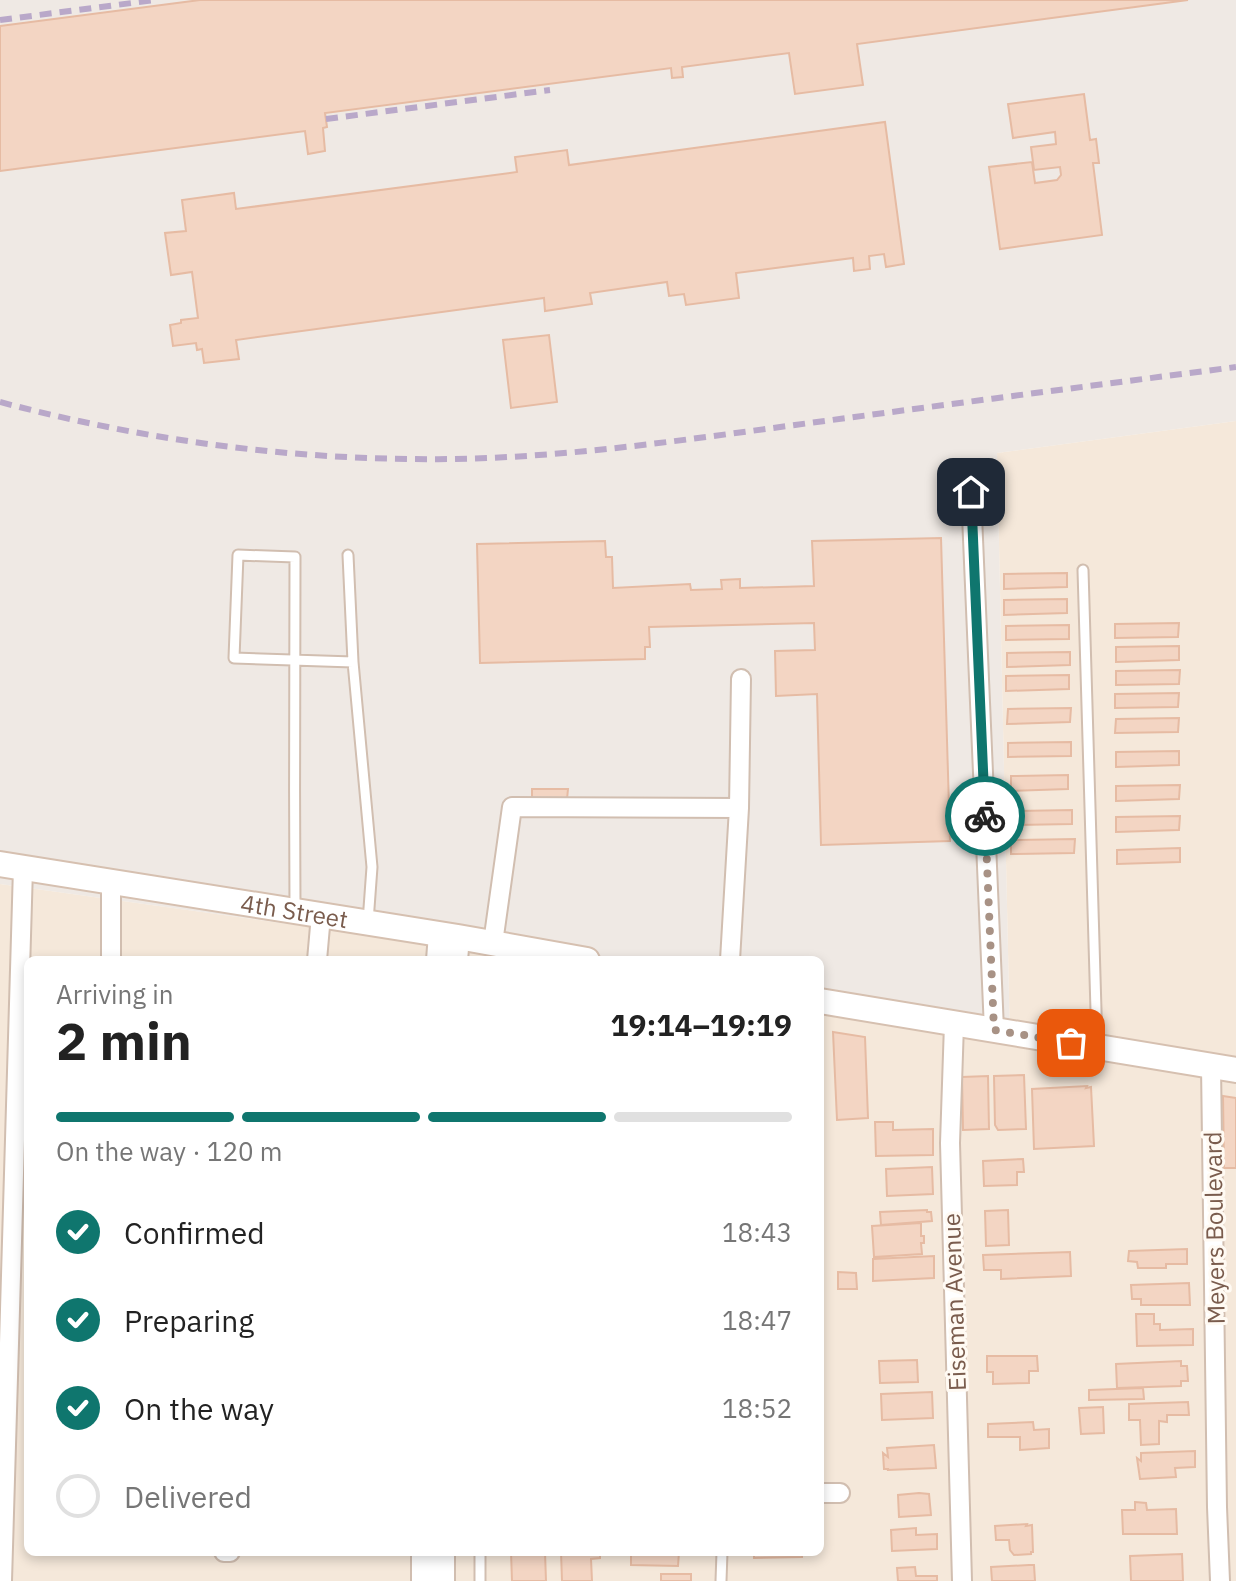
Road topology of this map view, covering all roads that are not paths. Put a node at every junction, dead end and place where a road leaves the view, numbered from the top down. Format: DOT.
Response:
graph roads {
  1 [pos="971,492"];
  2 [pos="348,555"];
  3 [pos="1083,570"];
  4 [pos="295,661"];
  5 [pos="353,662"];
  6 [pos="741,679"];
  7 [pos="739,808"];
  8 [pos="11,866"];
  9 [pos="111,882"];
  10 [pos="295,911"];
  11 [pos="321,915"];
  12 [pos="368,923"];
  13 [pos="452,944"];
  14 [pos="492,947"];
  15 [pos="111,956"];
  16 [pos="317,956"];
  17 [pos="552,956"];
  18 [pos="730,956"];
  19 [pos="824,1002"];
  20 [pos="954,1024"];
  21 [pos="994,1030"];
  22 [pos="1097,1047"];
  23 [pos="1211,1066"];
  24 [pos="1236,1070"];
  25 [pos="824,1493"];
  26 [pos="840,1493"];
  27 [pos="423,1556"];
  28 [pos="443,1556"];
  29 [pos="480,1556"];
  30 [pos="722,1556"];
  31 [pos="2,1581"];
  32 [pos="423,1581"];
  33 [pos="443,1581"];
  34 [pos="480,1581"];
  35 [pos="721,1581"];
  36 [pos="962,1581"];
  37 [pos="1220,1581"];
  1 -- 21 [label="street"];
  2 -- 5 [label="lane"];
  3 -- 22 [label="lane"];
  4 -- 4 [label="lane"];
  4 -- 5 [label="lane"];
  4 -- 10 [label="lane"];
  5 -- 12 [label="lane"];
  6 -- 7 [label="street"];
  7 -- 14 [label="street"];
  7 -- 18 [label="street"];
  8 -- 9 [label="main road, 4th Street"];
  8 -- 31 [label="street"];
  9 -- 10 [label="main road, 4th Street"];
  9 -- 15 [label="street"];
  10 -- 11 [label="main road, 4th Street"];
  11 -- 12 [label="main road, 4th Street"];
  11 -- 16 [label="street"];
  12 -- 13 [label="main road, 4th Street"];
  13 -- 14 [label="main road, 4th Street"];
  14 -- 17 [label="main road, 4th Street"];
  19 -- 20 [label="main road"];
  20 -- 21 [label="main road"];
  20 -- 36 [label="street, Eiseman Avenue"];
  21 -- 22 [label="main road"];
  22 -- 23 [label="main road"];
  23 -- 24 [label="main road"];
  23 -- 37 [label="street, Meyers Boulevard"];
  25 -- 26 [label="street"];
  27 -- 32 [label="street"];
  28 -- 33 [label="street"];
  29 -- 34 [label="lane"];
  30 -- 35 [label="lane"];
}
